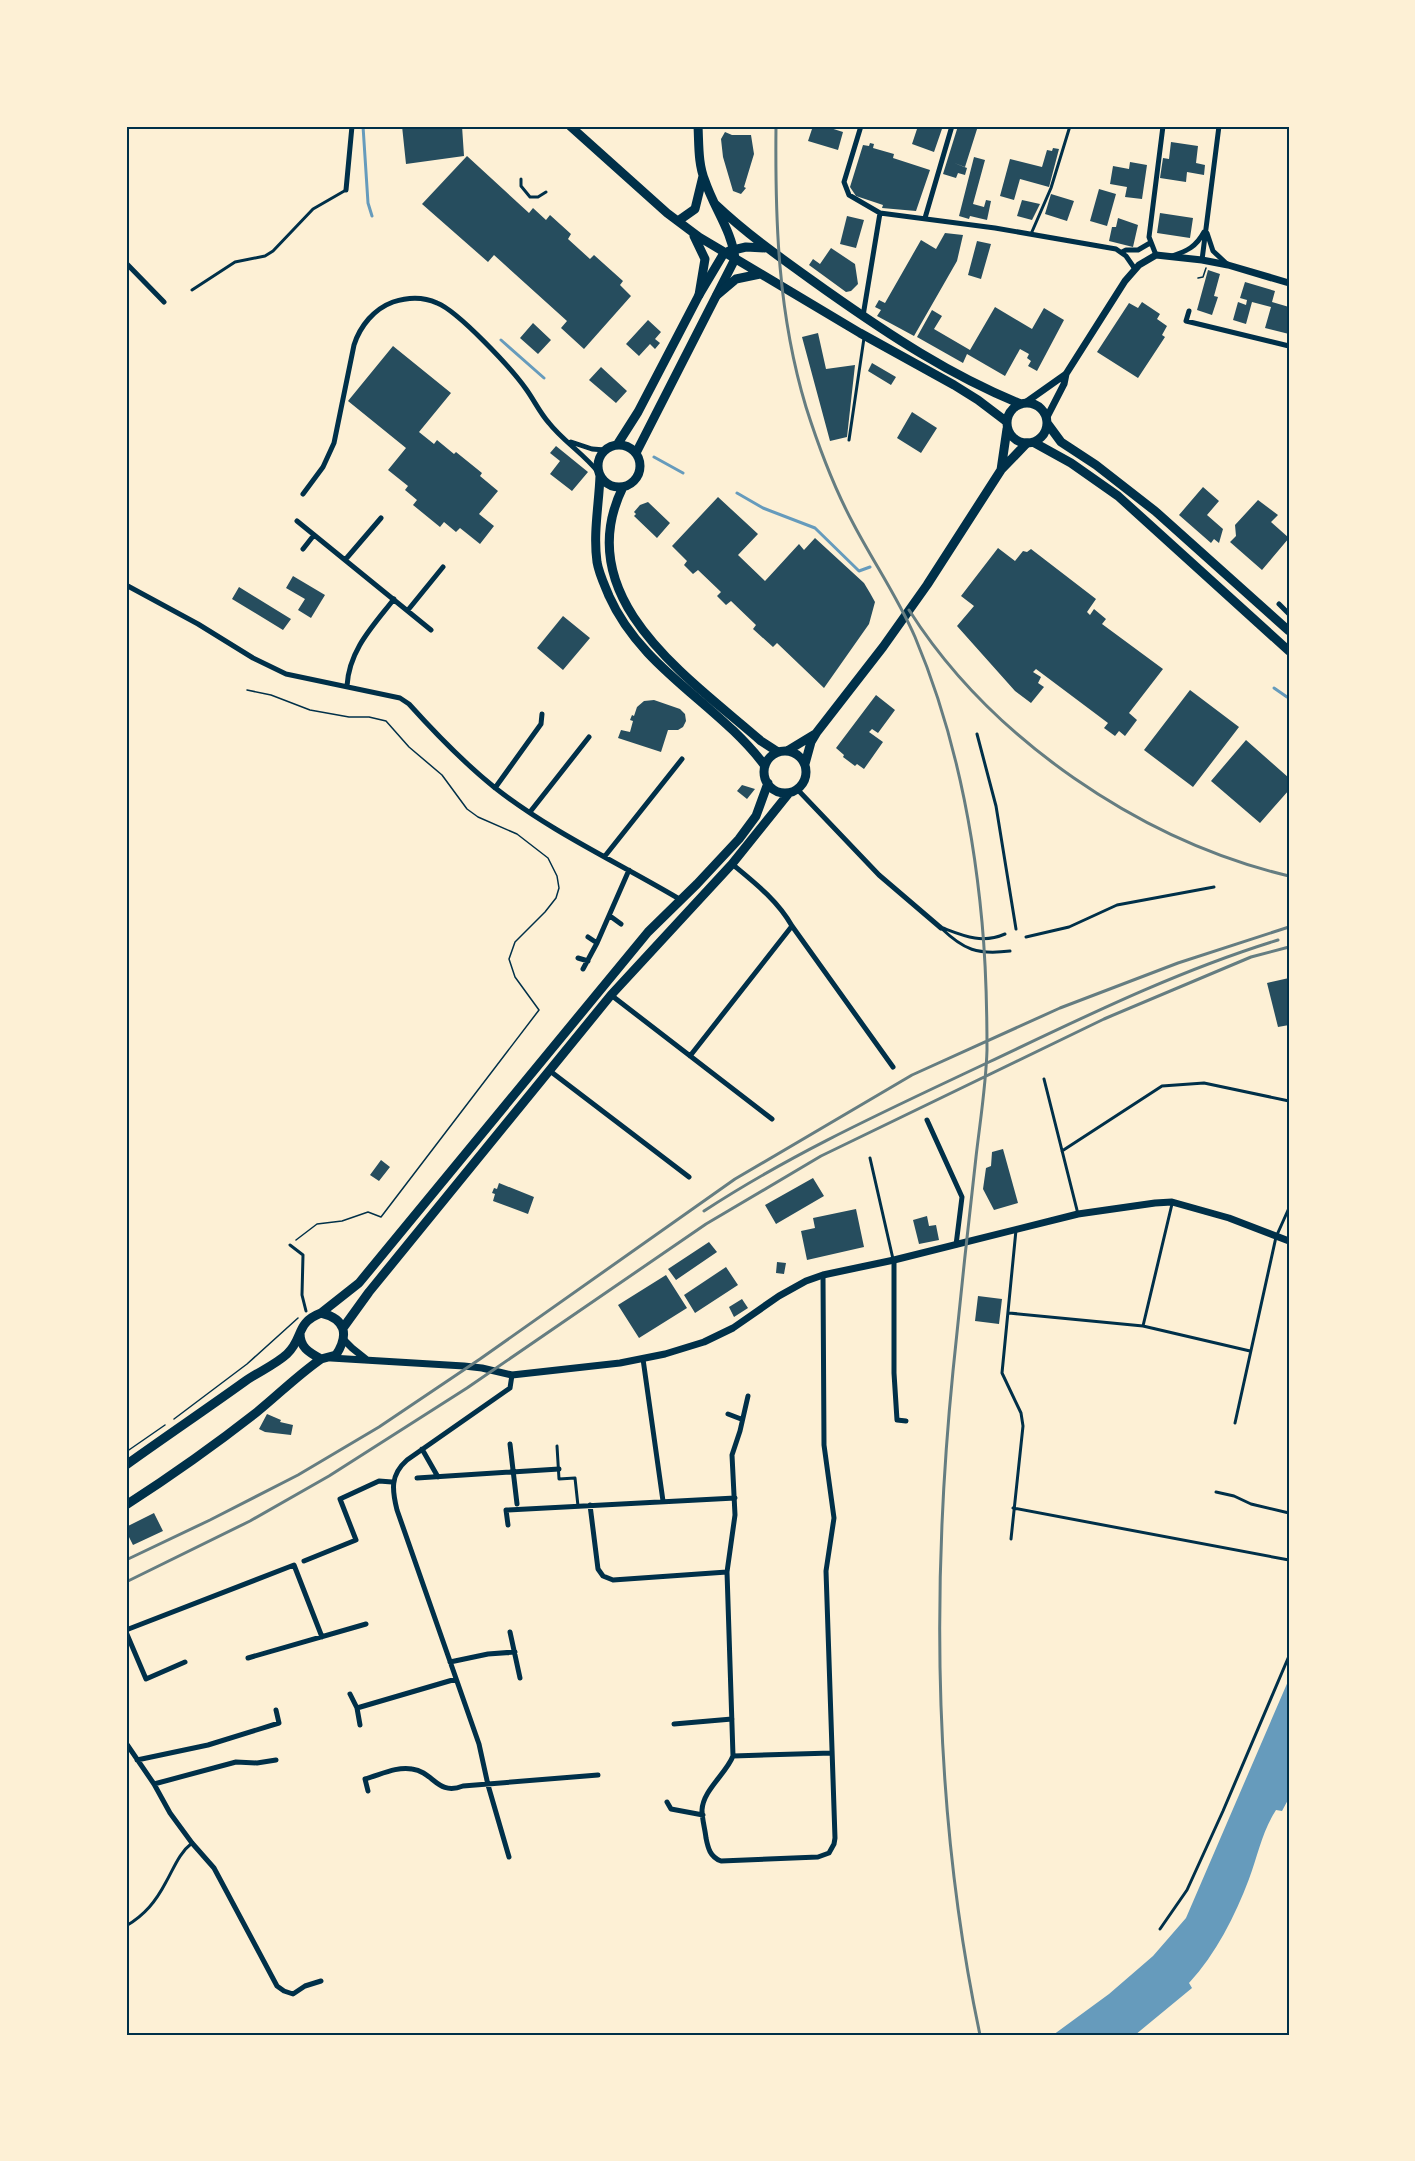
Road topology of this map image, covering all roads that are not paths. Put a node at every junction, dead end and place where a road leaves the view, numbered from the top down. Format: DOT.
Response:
graph roads {
  1 [pos="352,126"];
  2 [pos="570,126"];
  3 [pos="698,126"];
  4 [pos="861,126"];
  5 [pos="952,126"];
  6 [pos="1070,126"];
  7 [pos="1163,126"];
  8 [pos="1219,126"];
  9 [pos="703,176"];
  10 [pos="521,179"];
  11 [pos="346,190"];
  12 [pos="546,192"];
  13 [pos="714,204"];
  14 [pos="880,213"];
  15 [pos="925,218"];
  16 [pos="678,222"];
  17 [pos="1206,228"];
  18 [pos="691,231"];
  19 [pos="1031,234"];
  20 [pos="1150,243"];
  21 [pos="765,248"];
  22 [pos="734,249"];
  23 [pos="1122,252"];
  24 [pos="724,253"];
  25 [pos="1156,255"];
  26 [pos="1170,256"];
  27 [pos="735,259"];
  28 [pos="1204,260"];
  29 [pos="126,263"];
  30 [pos="1228,265"];
  31 [pos="1135,269"];
  32 [pos="760,274"];
  33 [pos="1289,283"];
  34 [pos="192,290"];
  35 [pos="717,294"];
  36 [pos="699,295"];
  37 [pos="164,302"];
  38 [pos="1189,311"];
  39 [pos="863,316"];
  40 [pos="865,336"];
  41 [pos="1289,346"];
  42 [pos="1066,374"];
  43 [pos="1023,404"];
  44 [pos="1046,421"];
  45 [pos="1007,426"];
  46 [pos="567,440"];
  47 [pos="849,440"];
  48 [pos="1030,443"];
  49 [pos="617,445"];
  50 [pos="605,450"];
  51 [pos="636,453"];
  52 [pos="1001,470"];
  53 [pos="599,474"];
  54 [pos="623,487"];
  55 [pos="303,494"];
  56 [pos="381,518"];
  57 [pos="297,521"];
  58 [pos="314,535"];
  59 [pos="303,549"];
  60 [pos="345,560"];
  61 [pos="443,567"];
  62 [pos="1223,574"];
  63 [pos="126,585"];
  64 [pos="394,599"];
  65 [pos="1279,604"];
  66 [pos="1264,609"];
  67 [pos="408,610"];
  68 [pos="1243,610"];
  69 [pos="1288,611"];
  70 [pos="431,630"];
  71 [pos="1289,631"];
  72 [pos="1289,651"];
  73 [pos="347,687"];
  74 [pos="542,714"];
  75 [pos="817,732"];
  76 [pos="977,734"];
  77 [pos="589,737"];
  78 [pos="782,752"];
  79 [pos="681,759"];
  80 [pos="805,764"];
  81 [pos="765,766"];
  82 [pos="768,783"];
  83 [pos="495,788"];
  84 [pos="793,791"];
  85 [pos="530,812"];
  86 [pos="605,856"];
  87 [pos="732,864"];
  88 [pos="629,870"];
  89 [pos="1214,887"];
  90 [pos="681,900"];
  91 [pos="610,916"];
  92 [pos="621,924"];
  93 [pos="792,926"];
  94 [pos="941,928"];
  95 [pos="1016,929"];
  96 [pos="1005,934"];
  97 [pos="1026,937"];
  98 [pos="588,938"];
  99 [pos="597,943"];
  100 [pos="1010,951"];
  101 [pos="578,958"];
  102 [pos="588,961"];
  103 [pos="583,969"];
  104 [pos="611,995"];
  105 [pos="690,1056"];
  106 [pos="893,1067"];
  107 [pos="550,1071"];
  108 [pos="1044,1078"];
  109 [pos="1289,1101"];
  110 [pos="772,1119"];
  111 [pos="927,1119"];
  112 [pos="1062,1151"];
  113 [pos="870,1158"];
  114 [pos="689,1177"];
  115 [pos="1172,1203"];
  116 [pos="1289,1208"];
  117 [pos="1078,1214"];
  118 [pos="1016,1228"];
  119 [pos="1276,1237"];
  120 [pos="1289,1241"];
  121 [pos="290,1245"];
  122 [pos="956,1245"];
  123 [pos="894,1260"];
  124 [pos="823,1275"];
  125 [pos="306,1311"];
  126 [pos="1009,1312"];
  127 [pos="321,1313"];
  128 [pos="1143,1326"];
  129 [pos="343,1328"];
  130 [pos="300,1332"];
  131 [pos="344,1340"];
  132 [pos="1250,1351"];
  133 [pos="324,1358"];
  134 [pos="643,1359"];
  135 [pos="367,1360"];
  136 [pos="512,1375"];
  137 [pos="748,1396"];
  138 [pos="728,1414"];
  139 [pos="741,1419"];
  140 [pos="906,1420"];
  141 [pos="1235,1424"];
  142 [pos="510,1444"];
  143 [pos="557,1446"];
  144 [pos="422,1449"];
  145 [pos="126,1465"];
  146 [pos="559,1469"];
  147 [pos="513,1473"];
  148 [pos="438,1477"];
  149 [pos="417,1478"];
  150 [pos="392,1482"];
  151 [pos="1216,1492"];
  152 [pos="735,1498"];
  153 [pos="663,1502"];
  154 [pos="126,1504"];
  155 [pos="517,1504"];
  156 [pos="590,1505"];
  157 [pos="578,1506"];
  158 [pos="1013,1508"];
  159 [pos="1289,1513"];
  160 [pos="508,1525"];
  161 [pos="1011,1539"];
  162 [pos="1289,1560"];
  163 [pos="304,1561"];
  164 [pos="727,1572"];
  165 [pos="366,1624"];
  166 [pos="126,1631"];
  167 [pos="510,1632"];
  168 [pos="322,1637"];
  169 [pos="515,1652"];
  170 [pos="1289,1656"];
  171 [pos="248,1658"];
  172 [pos="185,1662"];
  173 [pos="450,1662"];
  174 [pos="520,1678"];
  175 [pos="456,1679"];
  176 [pos="350,1694"];
  177 [pos="357,1708"];
  178 [pos="276,1710"];
  179 [pos="732,1719"];
  180 [pos="674,1724"];
  181 [pos="360,1725"];
  182 [pos="126,1743"];
  183 [pos="832,1753"];
  184 [pos="733,1756"];
  185 [pos="137,1760"];
  186 [pos="276,1760"];
  187 [pos="598,1775"];
  188 [pos="154,1784"];
  189 [pos="488,1785"];
  190 [pos="368,1791"];
  191 [pos="667,1802"];
  192 [pos="671,1809"];
  193 [pos="703,1815"];
  194 [pos="667,1816"];
  195 [pos="192,1843"];
  196 [pos="509,1857"];
  197 [pos="126,1926"];
  198 [pos="1160,1929"];
  199 [pos="321,1981"];
  1 -- 11 [label="street"];
  2 -- 16 [label="main road"];
  3 -- 9 [label="main road"];
  4 -- 14 [label="street"];
  5 -- 15 [label="street"];
  6 -- 19 [label="lane"];
  7 -- 20 [label="street"];
  8 -- 17 [label="street"];
  9 -- 13 [label="main road"];
  9 -- 16 [label="main road"];
  10 -- 12 [label="lane"];
  11 -- 34 [label="lane"];
  13 -- 21 [label="main road"];
  13 -- 22 [label="main road"];
  14 -- 15 [label="street"];
  14 -- 39 [label="street"];
  15 -- 19 [label="street"];
  16 -- 18 [label="main road"];
  17 -- 26 [label="street"];
  17 -- 28 [label="street"];
  17 -- 30 [label="street"];
  18 -- 24 [label="main road"];
  18 -- 36 [label="main road"];
  19 -- 23 [label="street"];
  20 -- 23 [label="street"];
  20 -- 25 [label="street"];
  21 -- 22 [label="main road"];
  21 -- 39 [label="main road"];
  22 -- 24 [label="main road"];
  22 -- 27 [label="main road"];
  23 -- 31 [label="street"];
  24 -- 27 [label="main road"];
  24 -- 36 [label="main road"];
  25 -- 26 [label="street"];
  25 -- 31 [label="street"];
  26 -- 28 [label="street"];
  27 -- 32 [label="main road"];
  27 -- 35 [label="main road"];
  28 -- 30 [label="street"];
  29 -- 37 [label="street"];
  30 -- 33 [label="street"];
  31 -- 42 [label="street"];
  32 -- 35 [label="main road"];
  32 -- 40 [label="main road"];
  35 -- 51 [label="main road"];
  36 -- 49 [label="main road"];
  38 -- 41 [label="street"];
  39 -- 43 [label="main road"];
  40 -- 45 [label="main road"];
  40 -- 47 [label="lane"];
  42 -- 43 [label="street"];
  42 -- 44 [label="street"];
  43 -- 44 [label="main road"];
  43 -- 45 [label="main road"];
  44 -- 48 [label="main road"];
  44 -- 62 [label="main road"];
  45 -- 48 [label="main road"];
  45 -- 52 [label="main road"];
  46 -- 50 [label="street"];
  46 -- 53 [label="street"];
  46 -- 55 [label="street"];
  48 -- 52 [label="main road"];
  48 -- 68 [label="main road"];
  49 -- 50 [label="main road"];
  49 -- 51 [label="main road"];
  50 -- 53 [label="main road"];
  51 -- 54 [label="main road"];
  52 -- 75 [label="main road"];
  53 -- 54 [label="main road"];
  53 -- 81 [label="main road"];
  54 -- 78 [label="main road"];
  56 -- 60 [label="street"];
  57 -- 58 [label="street"];
  58 -- 59 [label="street"];
  58 -- 60 [label="street"];
  60 -- 64 [label="street"];
  61 -- 67 [label="street"];
  62 -- 66 [label="main road"];
  62 -- 68 [label="main road"];
  63 -- 73 [label="street"];
  64 -- 67 [label="street"];
  64 -- 73 [label="street"];
  65 -- 69 [label="street"];
  66 -- 68 [label="main road"];
  66 -- 71 [label="main road"];
  67 -- 70 [label="street"];
  68 -- 72 [label="main road"];
  73 -- 83 [label="street"];
  74 -- 83 [label="street"];
  75 -- 78 [label="main road"];
  75 -- 80 [label="main road"];
  76 -- 95 [label="lane"];
  77 -- 85 [label="street"];
  78 -- 80 [label="main road"];
  78 -- 81 [label="main road"];
  79 -- 86 [label="street"];
  80 -- 84 [label="main road"];
  81 -- 82 [label="main road"];
  82 -- 84 [label="main road"];
  82 -- 90 [label="main road"];
  83 -- 85 [label="street"];
  84 -- 87 [label="main road"];
  84 -- 94 [label="street"];
  85 -- 86 [label="street"];
  86 -- 88 [label="street"];
  87 -- 93 [label="street"];
  87 -- 104 [label="main road"];
  88 -- 90 [label="street"];
  88 -- 91 [label="street"];
  89 -- 97 [label="lane"];
  90 -- 127 [label="main road"];
  91 -- 92 [label="street"];
  91 -- 99 [label="street"];
  93 -- 105 [label="street"];
  93 -- 106 [label="street"];
  94 -- 96 [label="lane"];
  94 -- 100 [label="lane"];
  98 -- 99 [label="street"];
  99 -- 102 [label="street"];
  101 -- 102 [label="street"];
  102 -- 103 [label="street"];
  104 -- 105 [label="street"];
  104 -- 107 [label="main road"];
  105 -- 110 [label="street"];
  107 -- 114 [label="street"];
  107 -- 129 [label="main road"];
  108 -- 112 [label="lane"];
  109 -- 112 [label="lane"];
  111 -- 122 [label="street"];
  112 -- 117 [label="lane"];
  113 -- 123 [label="lane"];
  115 -- 117 [label="street"];
  115 -- 119 [label="street"];
  115 -- 128 [label="lane"];
  116 -- 119 [label="lane"];
  117 -- 118 [label="street"];
  118 -- 122 [label="street"];
  118 -- 126 [label="lane"];
  119 -- 120 [label="street"];
  119 -- 132 [label="lane"];
  121 -- 125 [label="lane"];
  122 -- 123 [label="street"];
  123 -- 124 [label="street"];
  123 -- 140 [label="street"];
  124 -- 134 [label="street"];
  124 -- 183 [label="street"];
  126 -- 128 [label="lane"];
  126 -- 158 [label="lane"];
  127 -- 129 [label="main road"];
  127 -- 130 [label="main road"];
  128 -- 132 [label="lane"];
  129 -- 131 [label="main road"];
  130 -- 133 [label="main road"];
  130 -- 145 [label="main road"];
  131 -- 133 [label="main road"];
  131 -- 135 [label="street"];
  132 -- 141 [label="lane"];
  133 -- 135 [label="street"];
  133 -- 154 [label="main road"];
  134 -- 136 [label="street"];
  134 -- 153 [label="street"];
  135 -- 136 [label="street"];
  136 -- 144 [label="street"];
  137 -- 139 [label="street"];
  138 -- 139 [label="street"];
  139 -- 152 [label="street"];
  142 -- 147 [label="street"];
  143 -- 146 [label="lane"];
  144 -- 148 [label="street"];
  144 -- 150 [label="street"];
  146 -- 147 [label="street"];
  146 -- 157 [label="lane"];
  147 -- 148 [label="street"];
  147 -- 155 [label="street"];
  148 -- 149 [label="street"];
  150 -- 163 [label="street"];
  150 -- 173 [label="street"];
  151 -- 159 [label="lane"];
  152 -- 153 [label="street"];
  152 -- 164 [label="street"];
  153 -- 156 [label="street"];
  156 -- 157 [label="street"];
  156 -- 164 [label="street"];
  157 -- 160 [label="street"];
  158 -- 161 [label="lane"];
  158 -- 162 [label="lane"];
  164 -- 179 [label="street"];
  165 -- 168 [label="street"];
  166 -- 168 [label="street"];
  166 -- 172 [label="street"];
  167 -- 169 [label="street"];
  168 -- 171 [label="street"];
  169 -- 173 [label="street"];
  169 -- 174 [label="street"];
  170 -- 198 [label="lane"];
  173 -- 175 [label="street"];
  175 -- 177 [label="street"];
  175 -- 189 [label="street"];
  176 -- 177 [label="street"];
  177 -- 181 [label="street"];
  178 -- 185 [label="street"];
  179 -- 180 [label="street"];
  179 -- 184 [label="street"];
  182 -- 185 [label="street"];
  183 -- 184 [label="street"];
  183 -- 193 [label="street"];
  184 -- 193 [label="street"];
  185 -- 188 [label="street"];
  186 -- 188 [label="street"];
  187 -- 189 [label="street"];
  188 -- 195 [label="street"];
  189 -- 190 [label="street"];
  189 -- 196 [label="street"];
  191 -- 192 [label="street"];
  192 -- 193 [label="street"];
  192 -- 194 [label="street"];
  195 -- 197 [label="lane"];
  195 -- 199 [label="street"];
}
